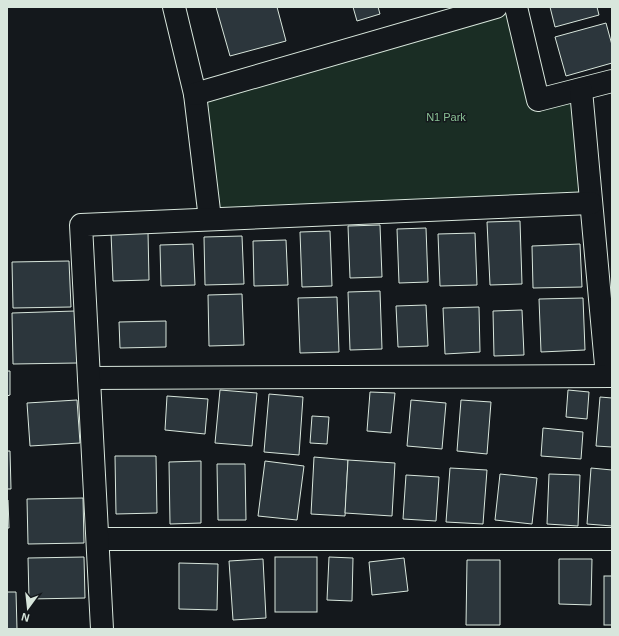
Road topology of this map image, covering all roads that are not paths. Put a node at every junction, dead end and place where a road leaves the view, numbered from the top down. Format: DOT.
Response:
graph roads {
  1 [pos="174,7"];
  2 [pos="496,7"];
  3 [pos="516,7"];
  4 [pos="612,81"];
  5 [pos="581,90"];
  6 [pos="195,94"];
  7 [pos="591,203"];
  8 [pos="210,219"];
  9 [pos="609,376"];
  10 [pos="89,378"];
  11 [pos="98,539"];
  12 [pos="612,539"];
  13 [pos="102,629"];
  1 -- 6 [label="street"];
  2 -- 6 [label="street"];
  3 -- 5 [label="street"];
  4 -- 5 [label="street"];
  5 -- 7 [label="street"];
  6 -- 8 [label="street"];
  7 -- 8 [label="street"];
  7 -- 9 [label="street"];
  8 -- 10 [label="street"];
  9 -- 10 [label="street"];
  10 -- 11 [label="street"];
  11 -- 12 [label="street"];
  11 -- 13 [label="street"];
}
